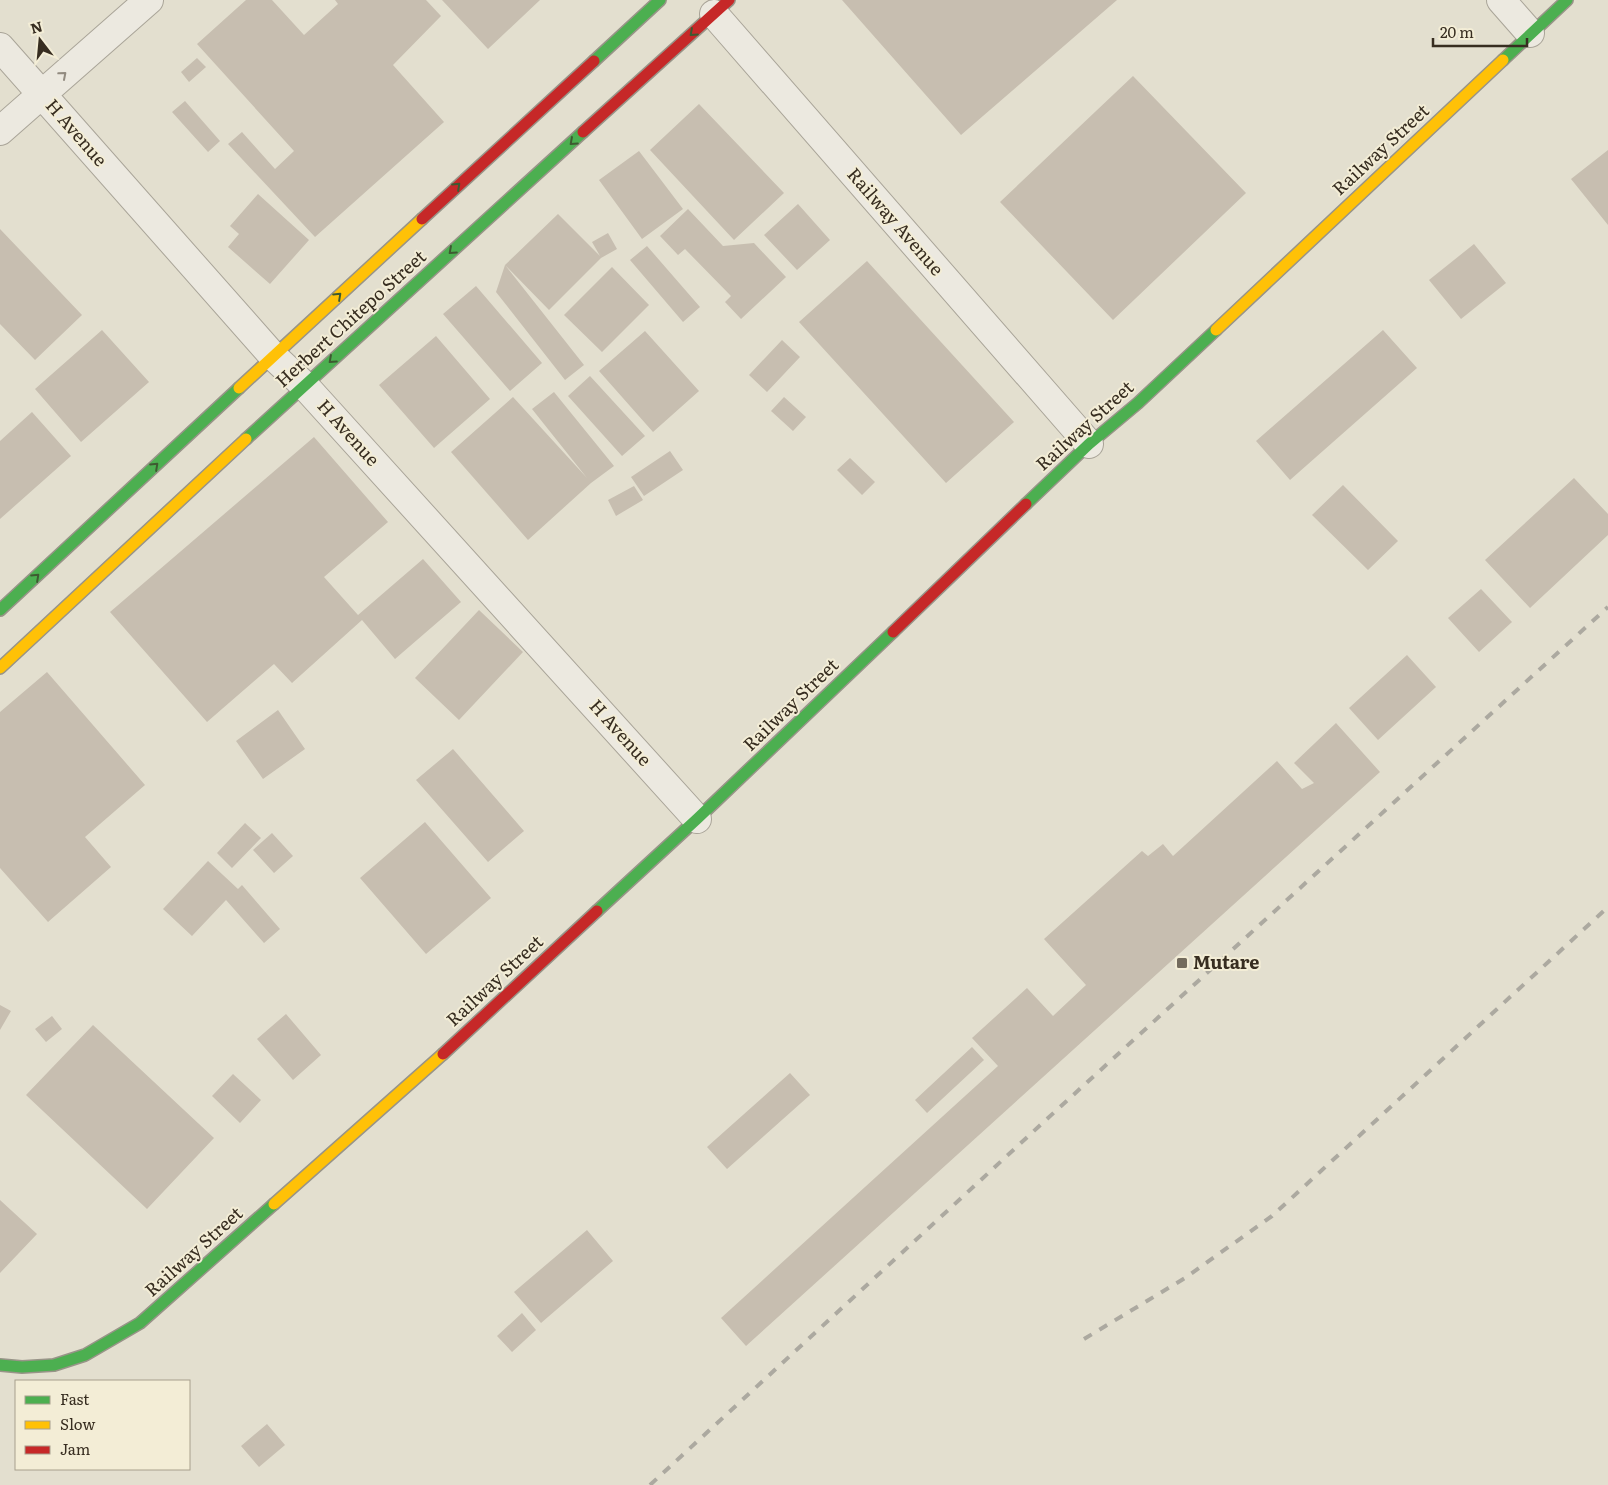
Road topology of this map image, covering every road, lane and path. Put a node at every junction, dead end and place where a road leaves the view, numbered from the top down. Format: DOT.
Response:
graph roads {
  1 [pos="149,0"];
  2 [pos="660,0"];
  3 [pos="1501,0"];
  4 [pos="1567,0"];
  5 [pos="717,7"];
  6 [pos="1530,33"];
  7 [pos="0,47"];
  8 [pos="41,94"];
  9 [pos="0,131"];
  10 [pos="273,356"];
  11 [pos="304,385"];
  12 [pos="1089,444"];
  13 [pos="0,610"];
  14 [pos="0,668"];
  15 [pos="697,819"];
  16 [pos="0,1365"];
  8 -- 1 [label="street, one-way"];
  10 -- 2 [label="main road, Herbert Chitepo Street, one-way"];
  3 -- 6 [label="street"];
  4 -- 6 [label="main road, Railway Street"];
  5 -- 11 [label="main road, Herbert Chitepo Street, one-way"];
  5 -- 12 [label="street, Railway Avenue"];
  6 -- 12 [label="main road, Railway Street"];
  7 -- 8 [label="street, H Avenue"];
  8 -- 9 [label="street"];
  8 -- 10 [label="street, H Avenue"];
  10 -- 11 [label="street, H Avenue"];
  13 -- 10 [label="main road, Herbert Chitepo Street, one-way"];
  11 -- 14 [label="main road, Herbert Chitepo Street"];
  11 -- 15 [label="street, H Avenue"];
  12 -- 15 [label="main road, Railway Street"];
  15 -- 16 [label="main road, Railway Street"];
}
